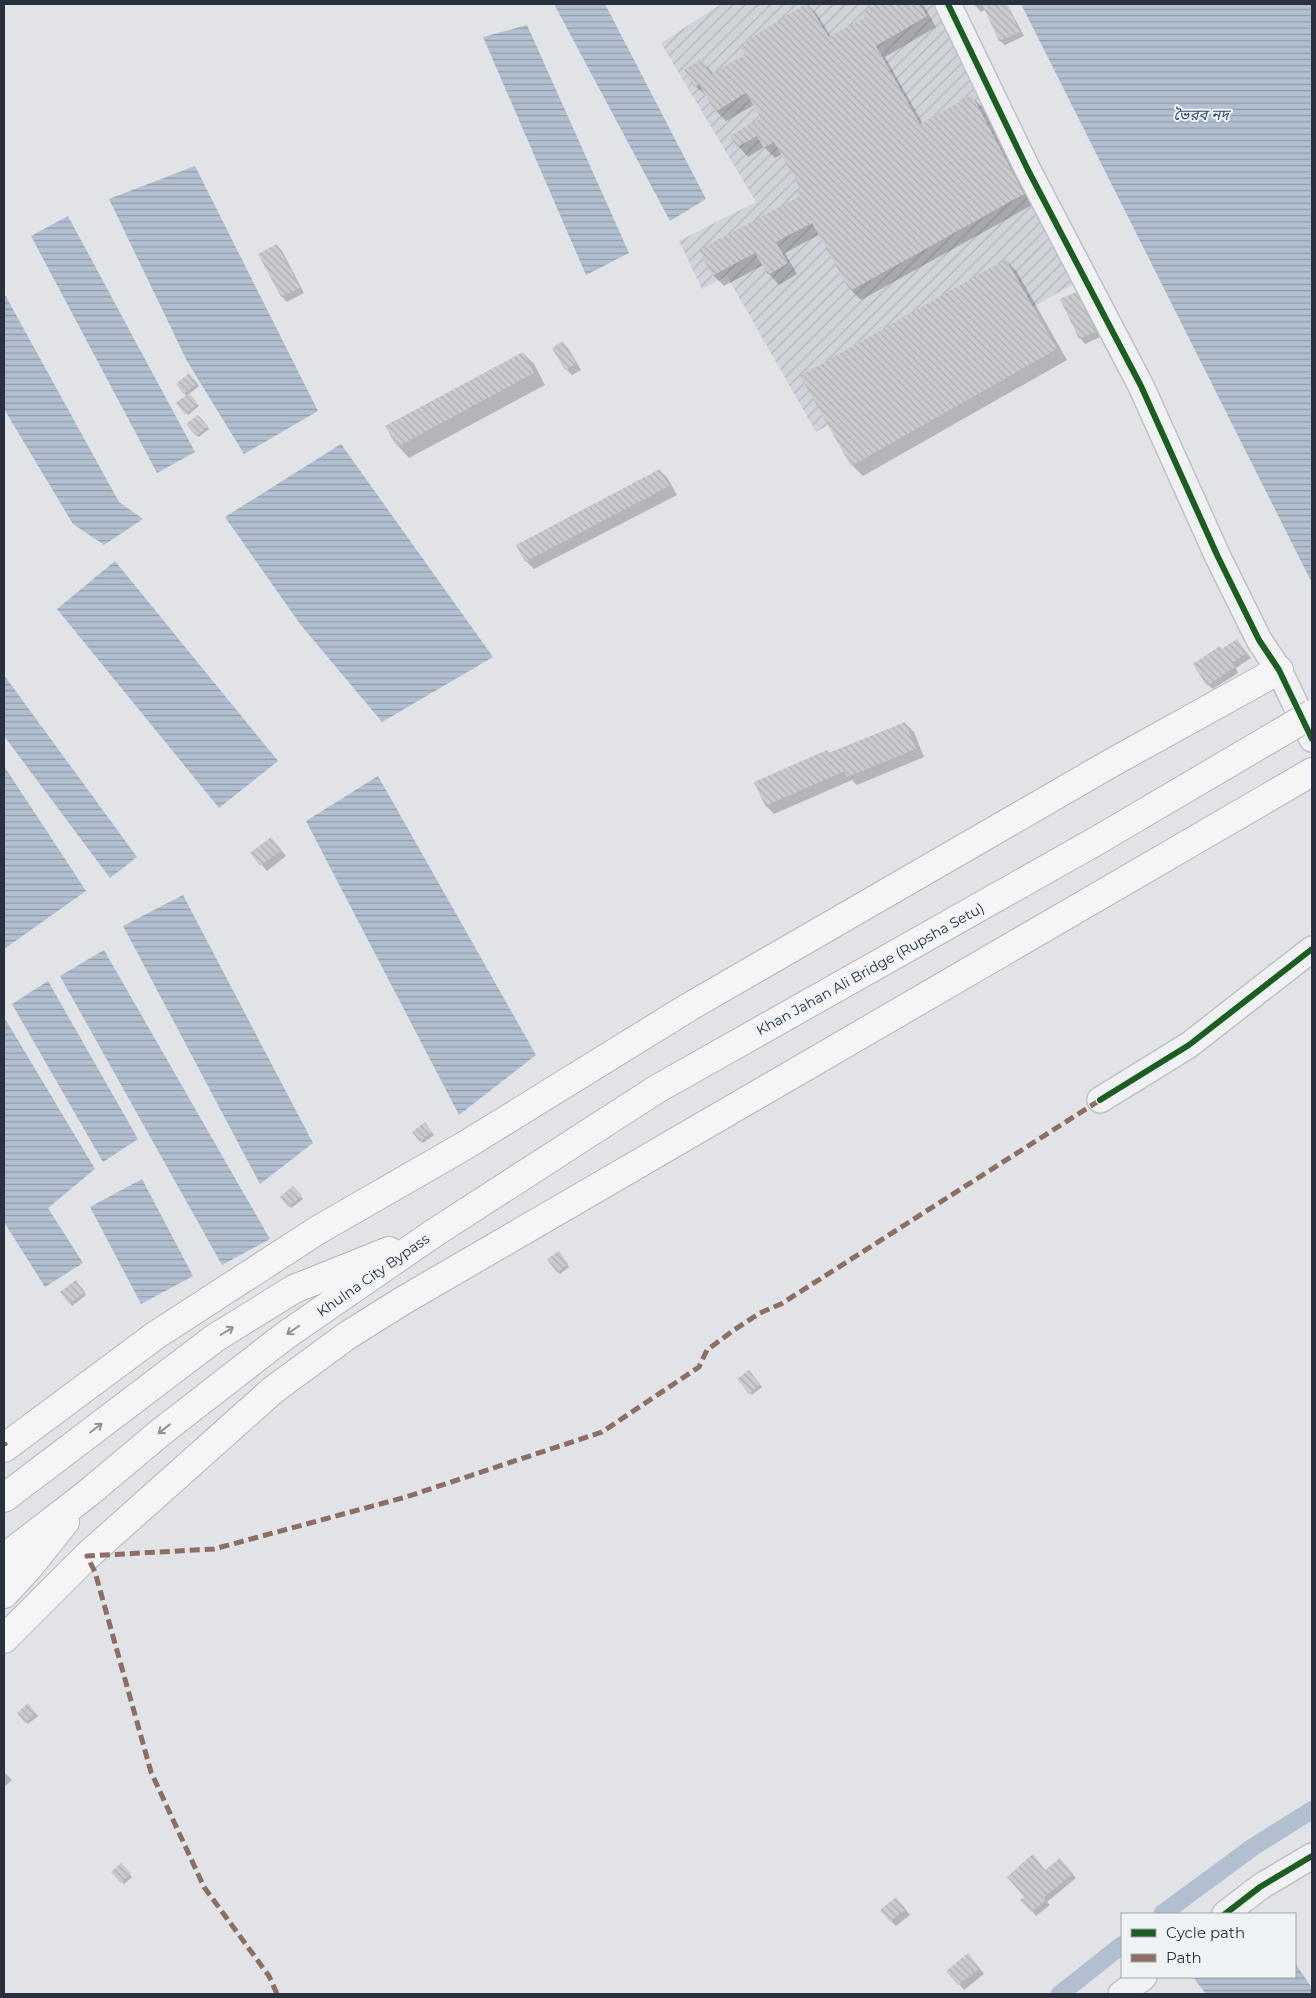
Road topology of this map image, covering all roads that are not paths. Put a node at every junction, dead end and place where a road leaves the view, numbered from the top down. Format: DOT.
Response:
graph roads {
  1 [pos="948,4"];
  2 [pos="1279,670"];
  3 [pos="1312,714"];
  4 [pos="1312,739"];
  5 [pos="1312,772"];
  6 [pos="1312,949"];
  7 [pos="1100,1100"];
  8 [pos="434,1233"];
  9 [pos="4,1448"];
  10 [pos="57,1457"];
  11 [pos="4,1490"];
  12 [pos="87,1494"];
  13 [pos="4,1498"];
  14 [pos="4,1504"];
  15 [pos="4,1512"];
  16 [pos="4,1544"];
  17 [pos="4,1558"];
  18 [pos="4,1575"];
  19 [pos="4,1594"];
  20 [pos="4,1639"];
  21 [pos="1312,1856"];
  22 [pos="1225,1913"];
  23 [pos="1143,1978"];
  24 [pos="1121,1994"];
  1 -- 2 [label="street"];
  2 -- 4 [label="street"];
  2 -- 9 [label="highway"];
  3 -- 8 [label="highway, Khan Jahan Ali Bridge (Rupsha Setu), bridge"];
  5 -- 20 [label="highway"];
  6 -- 7 [label="street"];
  10 -- 8 [label="highway, Khulna City Bypass, one-way"];
  8 -- 12 [label="highway, Khulna City Bypass, one-way"];
  10 -- 11 [label="highway, Khulna City Bypass"];
  10 -- 13 [label="highway, Khulna City Bypass"];
  10 -- 14 [label="highway, Khulna City Bypass"];
  10 -- 15 [label="highway, Khulna City Bypass"];
  12 -- 16 [label="highway, Khulna City Bypass"];
  12 -- 17 [label="highway, Khulna City Bypass"];
  12 -- 18 [label="highway, Khulna City Bypass"];
  12 -- 19 [label="highway, Khulna City Bypass"];
  21 -- 22 [label="street"];
  23 -- 24 [label="street"];
}
